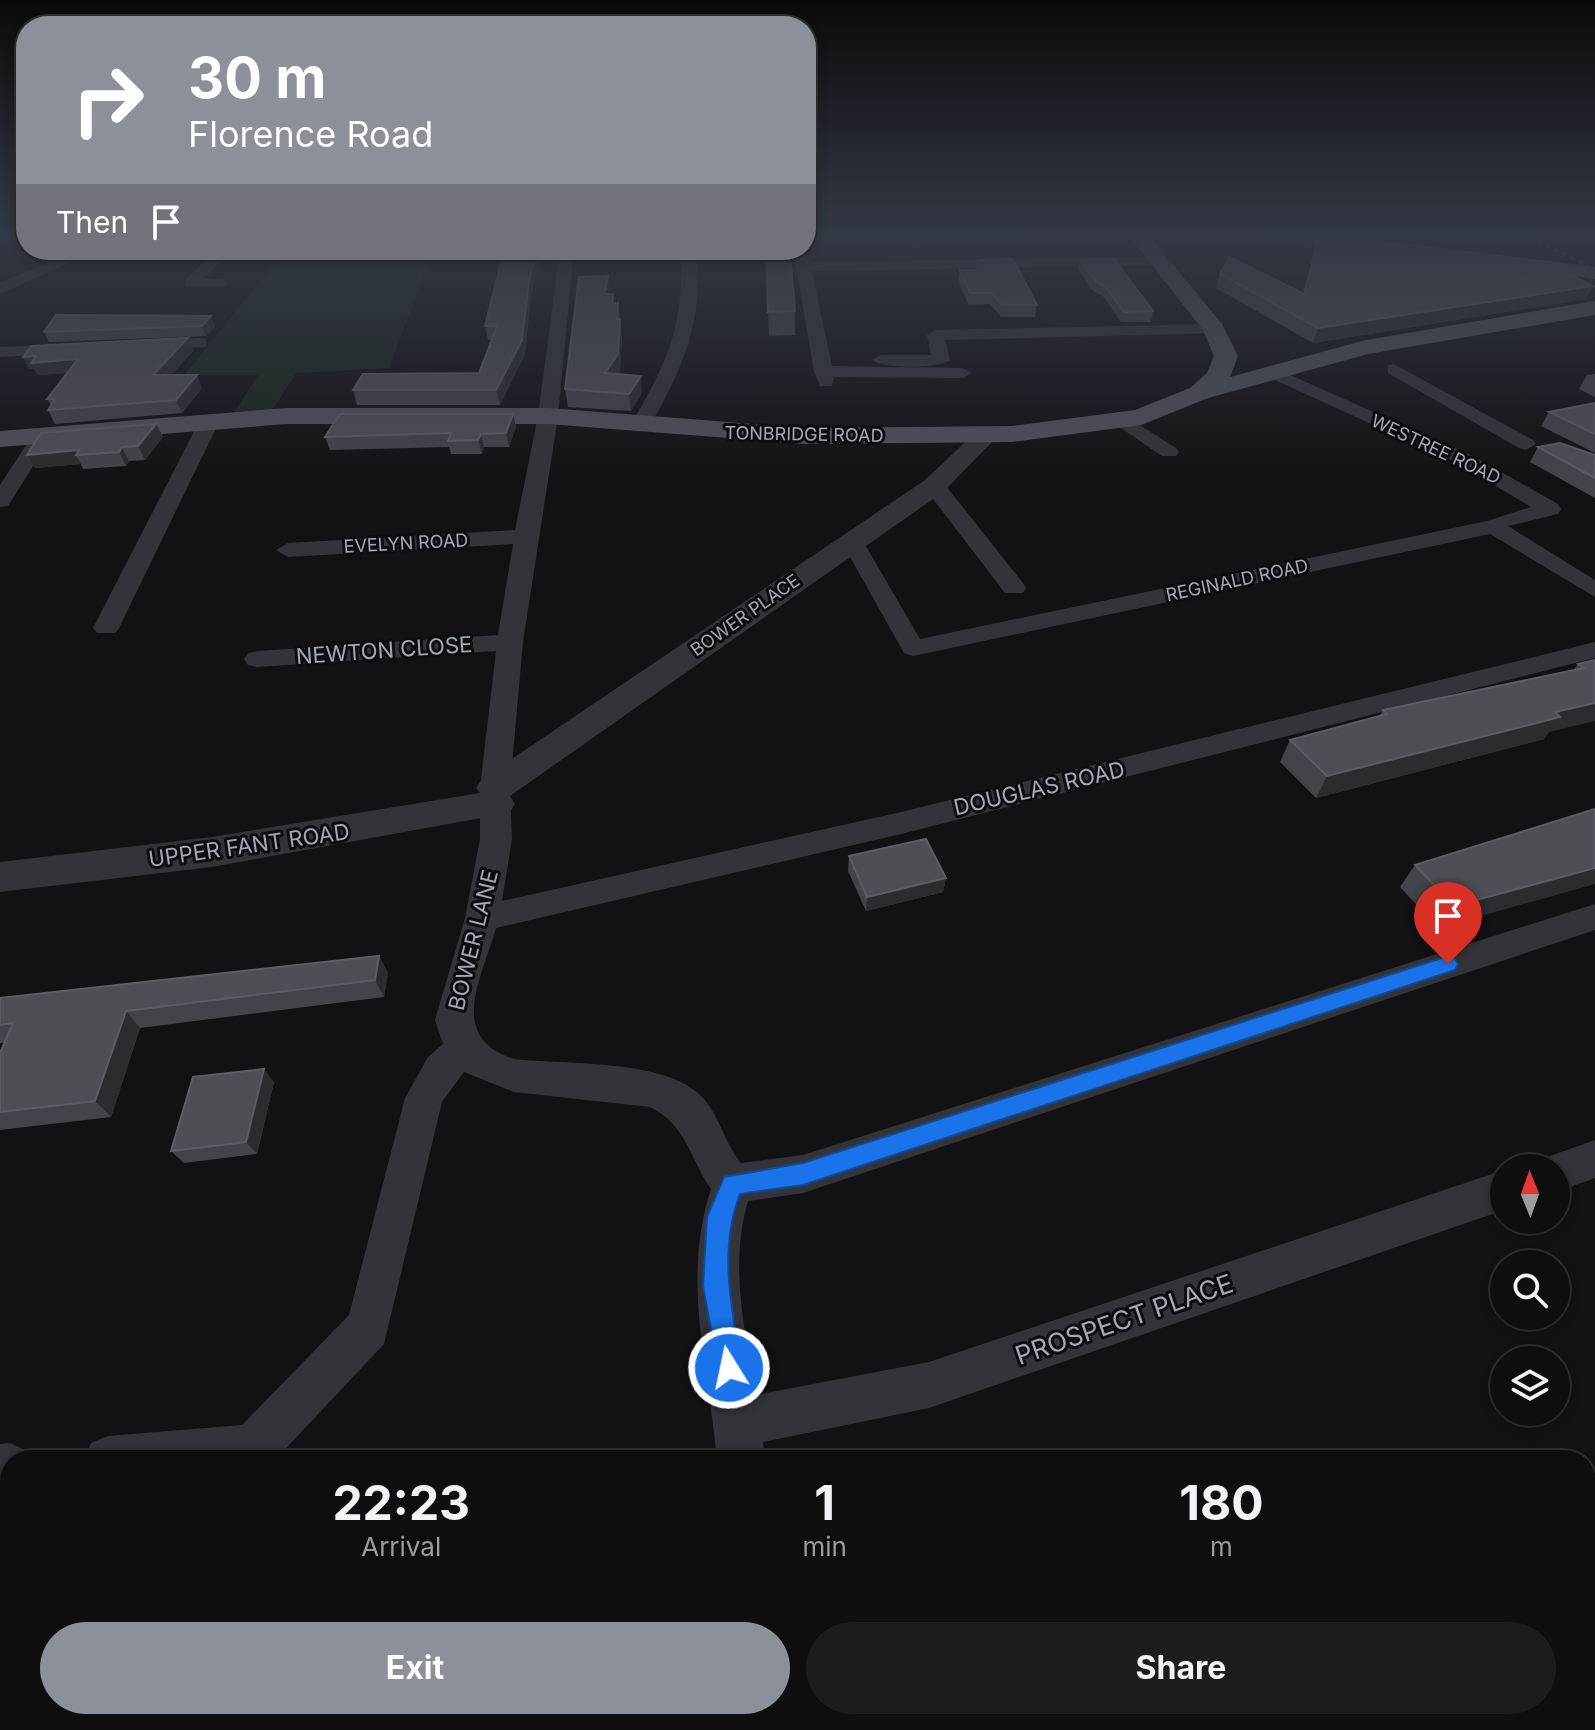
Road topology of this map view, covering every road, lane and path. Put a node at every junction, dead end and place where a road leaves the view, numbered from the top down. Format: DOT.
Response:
graph roads {
  1 [pos="559,318"];
  2 [pos="689,318"];
  3 [pos="813,318"];
  4 [pos="1205,318"];
  5 [pos="1533,318"];
  6 [pos="1214,329"];
  7 [pos="200,343"];
  8 [pos="121,346"];
  9 [pos="90,348"];
  10 [pos="0,352"];
  11 [pos="1226,356"];
  12 [pos="881,360"];
  13 [pos="1301,364"];
  14 [pos="1394,369"];
  15 [pos="1272,372"];
  16 [pos="963,373"];
  17 [pos="1199,393"];
  18 [pos="1326,396"];
  19 [pos="548,416"];
  20 [pos="210,420"];
  21 [pos="1122,420"];
  22 [pos="641,424"];
  23 [pos="43,434"];
  24 [pos="988,434"];
  25 [pos="0,439"];
  26 [pos="1526,444"];
  27 [pos="1554,447"];
  28 [pos="1169,452"];
  29 [pos="1466,460"];
  30 [pos="934,486"];
  31 [pos="0,501"];
  32 [pos="1546,503"];
  33 [pos="1495,526"];
  34 [pos="525,536"];
  35 [pos="852,541"];
  36 [pos="288,550"];
  37 [pos="1014,588"];
  38 [pos="1595,590"];
  39 [pos="106,628"];
  40 [pos="510,642"];
  41 [pos="1595,650"];
  42 [pos="257,659"];
  43 [pos="495,796"];
  44 [pos="0,877"];
  45 [pos="1595,917"];
  46 [pos="482,918"];
  47 [pos="463,1049"];
  48 [pos="1595,1159"];
  49 [pos="1570,1168"];
  50 [pos="733,1184"];
  51 [pos="1490,1195"];
  52 [pos="739,1441"];
  53 [pos="229,1450"];
  1 -- 19 [label="street, BOWER LANE"];
  2 -- 22 [label="street"];
  3 -- 16 [label="street"];
  4 -- 6 [label="main road"];
  5 -- 13 [label="main road, TONBRIDGE ROAD"];
  6 -- 11 [label="main road"];
  6 -- 12 [label="street"];
  7 -- 8 [label="street"];
  9 -- 10 [label="street"];
  11 -- 15 [label="main road, WESTREE ROAD"];
  11 -- 17 [label="main road"];
  13 -- 15 [label="main road, TONBRIDGE ROAD"];
  13 -- 18 [label="street, WESTREE ROAD"];
  14 -- 26 [label="street"];
  15 -- 17 [label="main road, TONBRIDGE ROAD"];
  15 -- 18 [label="street, WESTREE ROAD"];
  17 -- 21 [label="main road, TONBRIDGE ROAD"];
  18 -- 29 [label="street, WESTREE ROAD"];
  19 -- 20 [label="main road, TONBRIDGE ROAD"];
  19 -- 22 [label="main road, TONBRIDGE ROAD"];
  19 -- 34 [label="street, BOWER LANE"];
  20 -- 23 [label="main road, TONBRIDGE ROAD"];
  20 -- 39 [label="street"];
  21 -- 24 [label="main road, TONBRIDGE ROAD"];
  21 -- 28 [label="street"];
  22 -- 24 [label="main road, TONBRIDGE ROAD"];
  23 -- 25 [label="main road, TONBRIDGE ROAD"];
  23 -- 31 [label="street"];
  24 -- 30 [label="street, BOWER PLACE"];
  26 -- 27 [label="street"];
  26 -- 29 [label="street"];
  29 -- 32 [label="street, WESTREE ROAD"];
  30 -- 35 [label="street, BOWER PLACE"];
  30 -- 37 [label="street"];
  32 -- 33 [label="street, REGINALD ROAD"];
  33 -- 35 [label="street, REGINALD ROAD"];
  33 -- 38 [label="street"];
  34 -- 36 [label="street, EVELYN ROAD"];
  34 -- 40 [label="street, BOWER LANE"];
  35 -- 43 [label="street, BOWER PLACE"];
  40 -- 42 [label="street, NEWTON CLOSE"];
  40 -- 43 [label="street, BOWER LANE"];
  41 -- 46 [label="street, DOUGLAS ROAD"];
  43 -- 44 [label="street, UPPER FANT ROAD"];
  43 -- 46 [label="street, BOWER LANE"];
  45 -- 50 [label="street"];
  46 -- 47 [label="street, BOWER LANE"];
  47 -- 50 [label="street"];
  47 -- 53 [label="street"];
  48 -- 49 [label="street"];
  50 -- 52 [label="street"];
  51 -- 52 [label="street, PROSPECT PLACE"];
}
